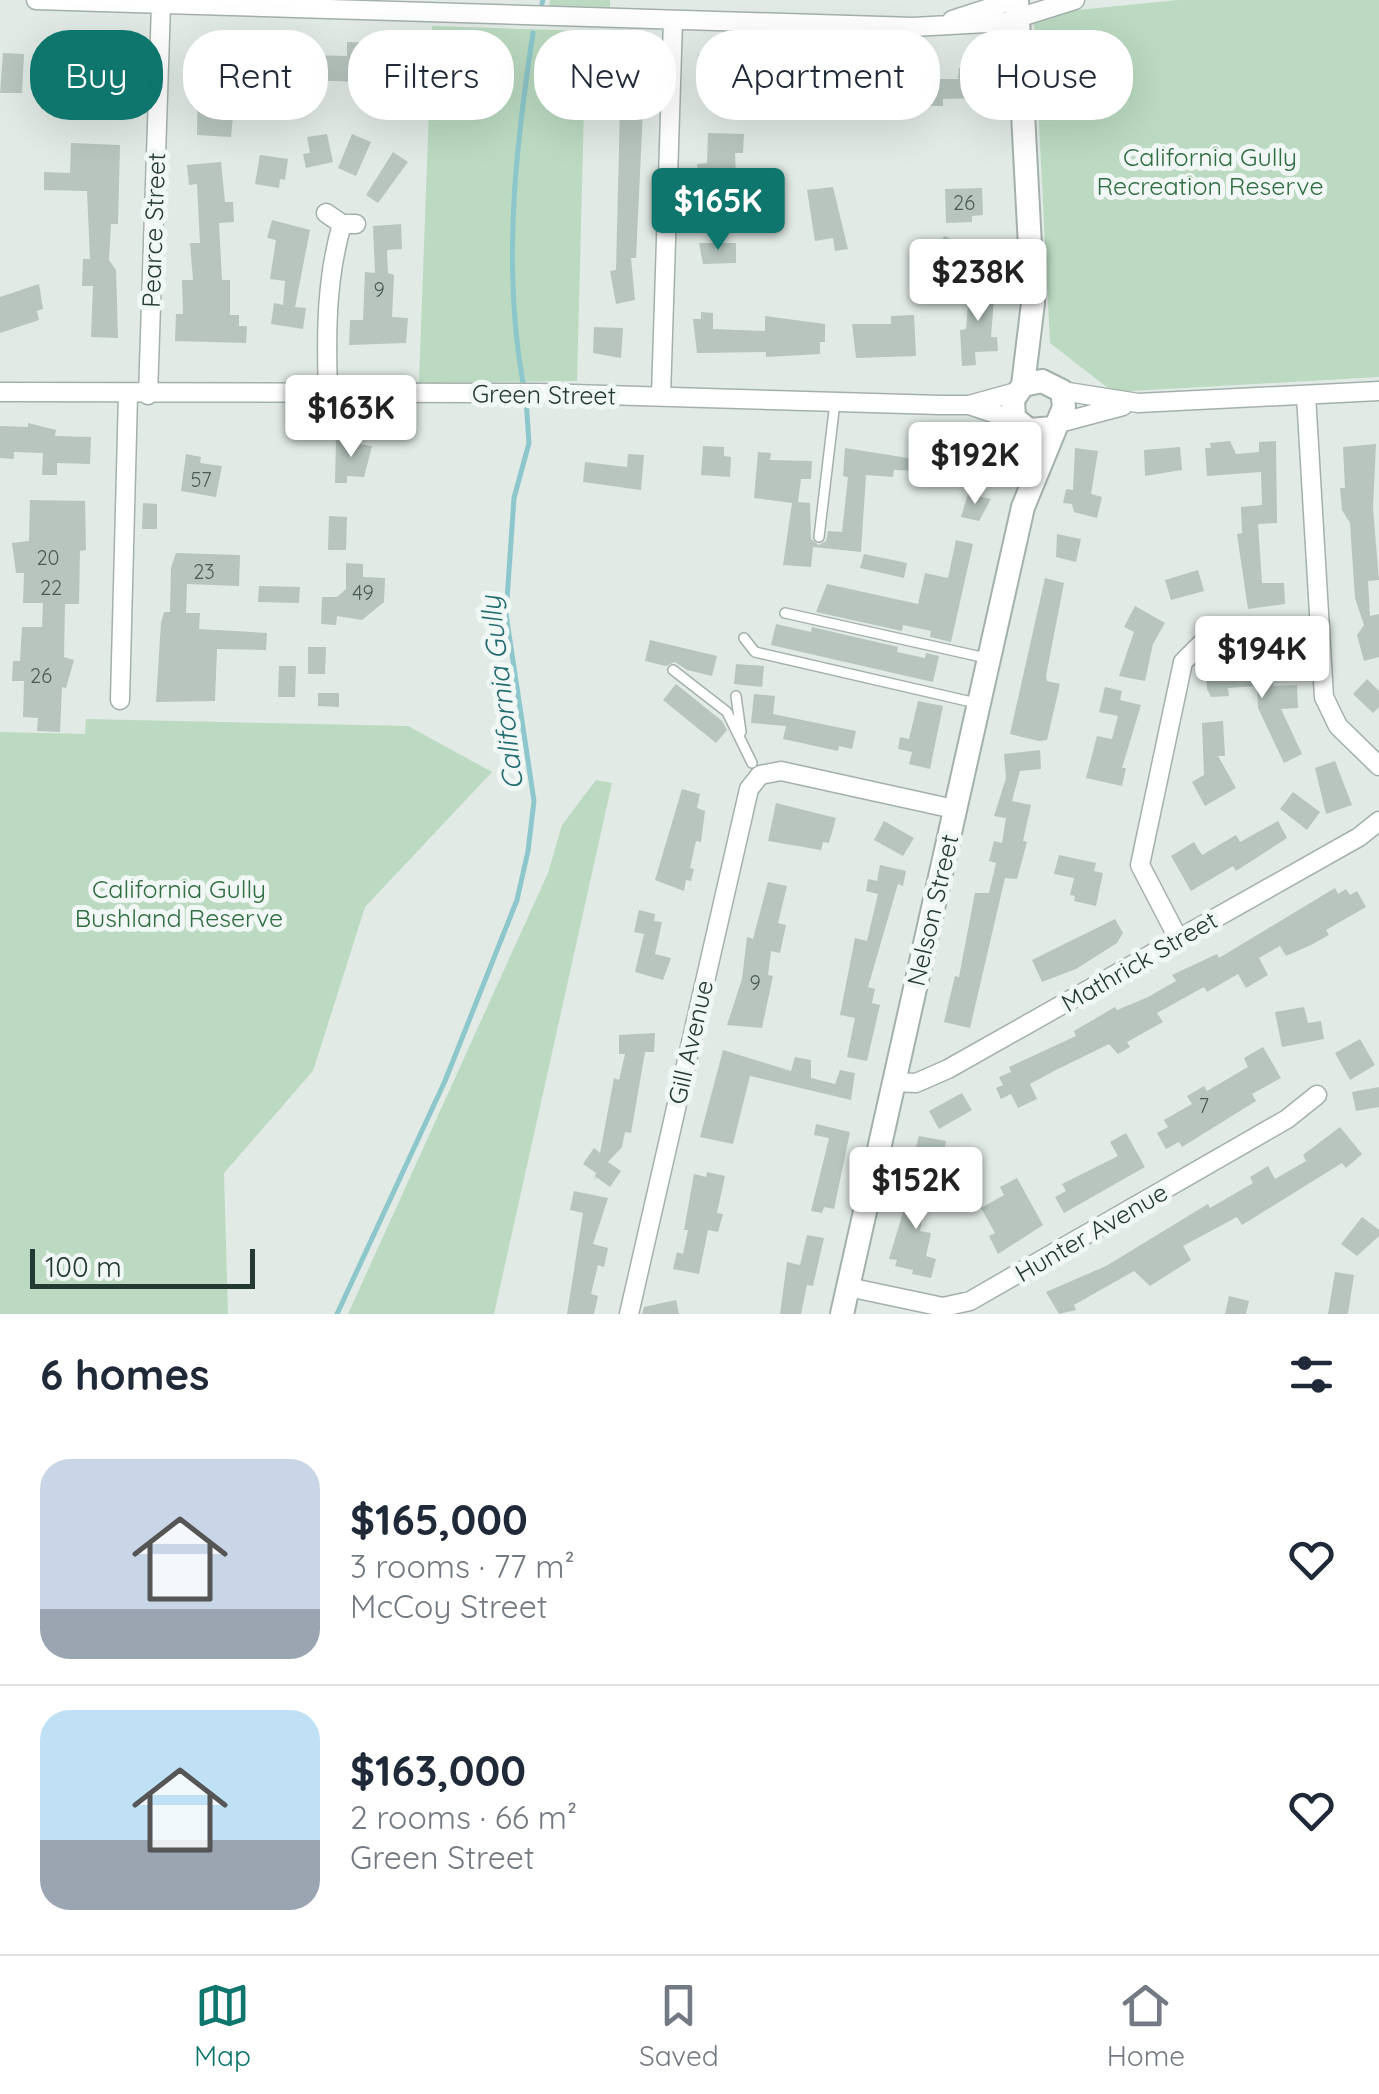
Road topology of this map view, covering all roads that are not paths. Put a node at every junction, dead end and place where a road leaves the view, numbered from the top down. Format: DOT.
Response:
graph roads {
  1 [pos="36,0"];
  2 [pos="1075,0"];
  3 [pos="161,5"];
  4 [pos="1016,6"];
  5 [pos="674,21"];
  6 [pos="326,213"];
  7 [pos="1033,303"];
  8 [pos="1056,387"];
  9 [pos="1020,389"];
  10 [pos="328,391"];
  11 [pos="1379,391"];
  12 [pos="0,392"];
  13 [pos="128,395"];
  14 [pos="148,395"];
  15 [pos="1306,395"];
  16 [pos="661,396"];
  17 [pos="835,402"];
  18 [pos="1138,402"];
  19 [pos="968,404"];
  20 [pos="1021,425"];
  21 [pos="1056,426"];
  22 [pos="1023,507"];
  23 [pos="818,537"];
  24 [pos="785,613"];
  25 [pos="1319,630"];
  26 [pos="744,638"];
  27 [pos="988,659"];
  28 [pos="673,670"];
  29 [pos="736,696"];
  30 [pos="120,700"];
  31 [pos="978,703"];
  32 [pos="741,736"];
  33 [pos="1379,766"];
  34 [pos="756,769"];
  35 [pos="954,809"];
  36 [pos="1379,821"];
  37 [pos="1178,938"];
  38 [pos="894,1082"];
  39 [pos="1317,1095"];
  40 [pos="848,1287"];
  41 [pos="974,1308"];
  42 [pos="630,1314"];
  43 [pos="842,1314"];
  1 -- 3 [label="street"];
  2 -- 4 [label="street"];
  3 -- 5 [label="street"];
  3 -- 14 [label="street, Pearce Street"];
  4 -- 5 [label="street"];
  4 -- 7 [label="street"];
  5 -- 16 [label="street"];
  6 -- 10 [label="street"];
  7 -- 8 [label="street"];
  7 -- 9 [label="street"];
  8 -- 9 [label="street"];
  8 -- 18 [label="street"];
  8 -- 21 [label="street"];
  9 -- 19 [label="street, Green Street"];
  9 -- 20 [label="street"];
  10 -- 14 [label="street, Green Street"];
  10 -- 16 [label="street, Green Street"];
  11 -- 15 [label="street"];
  12 -- 13 [label="street, Green Street"];
  13 -- 14 [label="street, Green Street"];
  13 -- 30 [label="street"];
  15 -- 18 [label="street"];
  15 -- 25 [label="street"];
  16 -- 17 [label="street, Green Street"];
  17 -- 19 [label="street, Green Street"];
  17 -- 23 [label="lane"];
  18 -- 21 [label="street"];
  19 -- 20 [label="street, Green Street"];
  20 -- 21 [label="street"];
  20 -- 22 [label="street, Nelson Street"];
  21 -- 22 [label="street, Nelson Street"];
  22 -- 27 [label="street, Nelson Street"];
  24 -- 27 [label="lane"];
  25 -- 33 [label="street"];
  25 -- 37 [label="street"];
  26 -- 31 [label="lane"];
  27 -- 31 [label="street, Nelson Street"];
  28 -- 32 [label="lane"];
  29 -- 32 [label="lane"];
  31 -- 35 [label="street, Nelson Street"];
  32 -- 34 [label="lane"];
  34 -- 35 [label="street"];
  34 -- 42 [label="street, Gill Avenue"];
  35 -- 38 [label="street, Nelson Street"];
  36 -- 37 [label="street, Mathrick Street"];
  37 -- 38 [label="street, Mathrick Street"];
  38 -- 40 [label="street, Nelson Street"];
  39 -- 41 [label="street, Hunter Avenue"];
  40 -- 41 [label="street, Hunter Avenue"];
  40 -- 43 [label="street, Nelson Street"];
}
